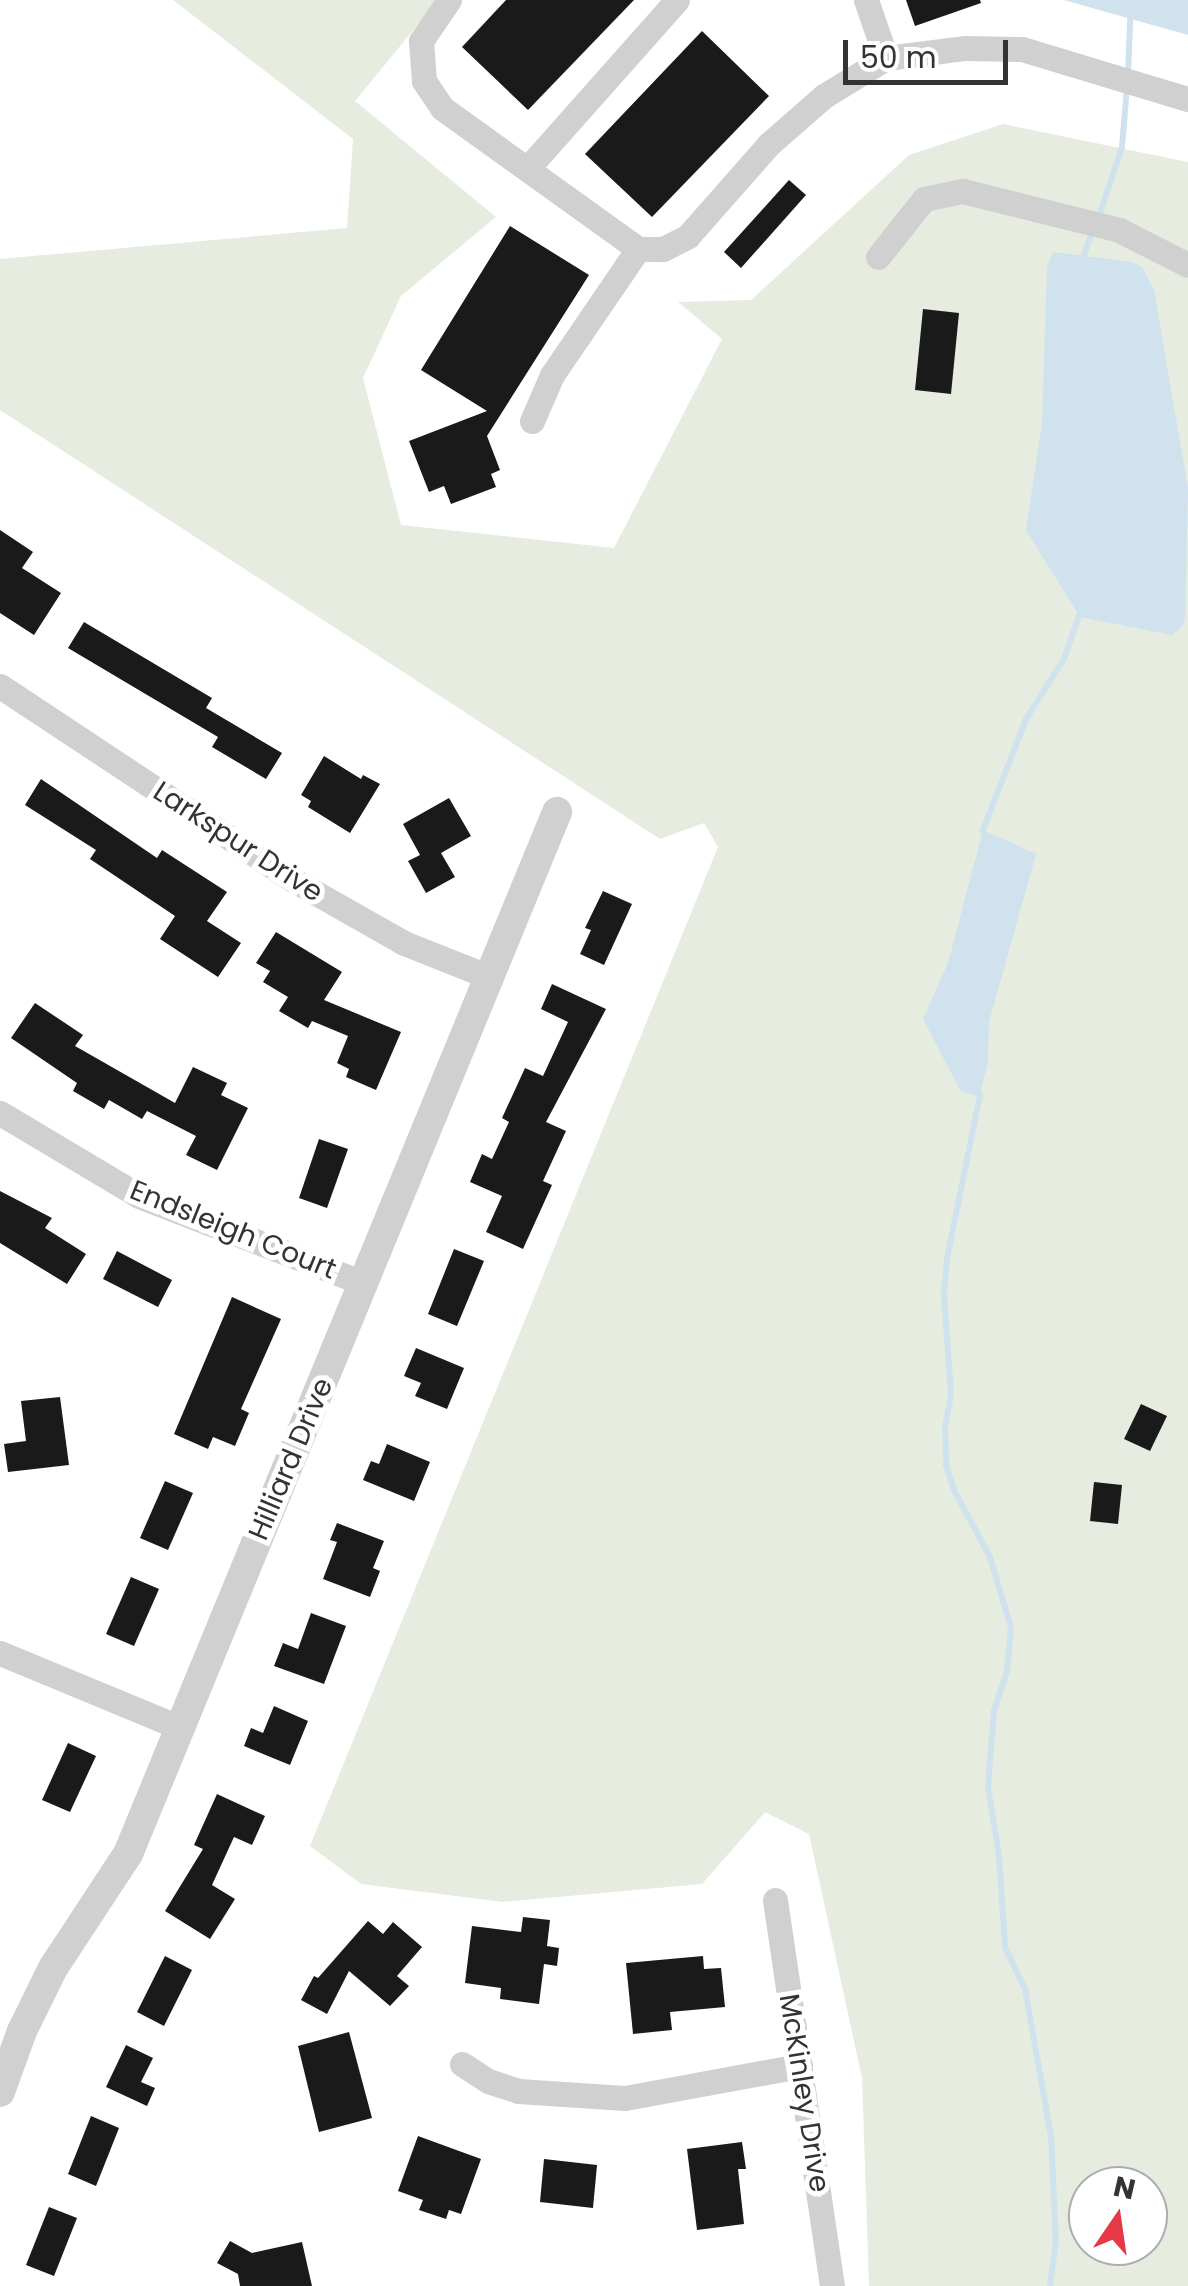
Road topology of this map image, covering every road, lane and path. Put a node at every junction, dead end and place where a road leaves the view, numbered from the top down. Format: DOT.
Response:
graph roads {
  1 [pos="449,0"];
  2 [pos="677,0"];
  3 [pos="866,0"];
  4 [pos="886,58"];
  5 [pos="1188,99"];
  6 [pos="527,169"];
  7 [pos="638,250"];
  8 [pos="878,257"];
  9 [pos="1188,266"];
  10 [pos="532,420"];
  11 [pos="0,686"];
  12 [pos="556,812"];
  13 [pos="487,976"];
  14 [pos="0,1113"];
  15 [pos="364,1283"];
  16 [pos="0,1652"];
  17 [pos="179,1727"];
  18 [pos="775,1900"];
  19 [pos="11,2026"];
  20 [pos="462,2064"];
  21 [pos="800,2066"];
  22 [pos="0,2092"];
  23 [pos="832,2286"];
  1 -- 6 [label="street"];
  2 -- 6 [label="street"];
  3 -- 4 [label="street"];
  4 -- 5 [label="street"];
  4 -- 7 [label="street"];
  6 -- 7 [label="street"];
  7 -- 10 [label="street"];
  8 -- 9 [label="street"];
  11 -- 13 [label="street, Larkspur Drive"];
  12 -- 13 [label="street, Hilliard Drive"];
  13 -- 15 [label="street, Hilliard Drive"];
  14 -- 15 [label="street, Endsleigh Court"];
  15 -- 17 [label="street, Hilliard Drive"];
  16 -- 17 [label="street"];
  17 -- 19 [label="street, Hilliard Drive"];
  18 -- 21 [label="street, McKinley Drive"];
  19 -- 22 [label="street, Hilliard Drive"];
  20 -- 21 [label="street"];
  21 -- 23 [label="street, McKinley Drive"];
}
